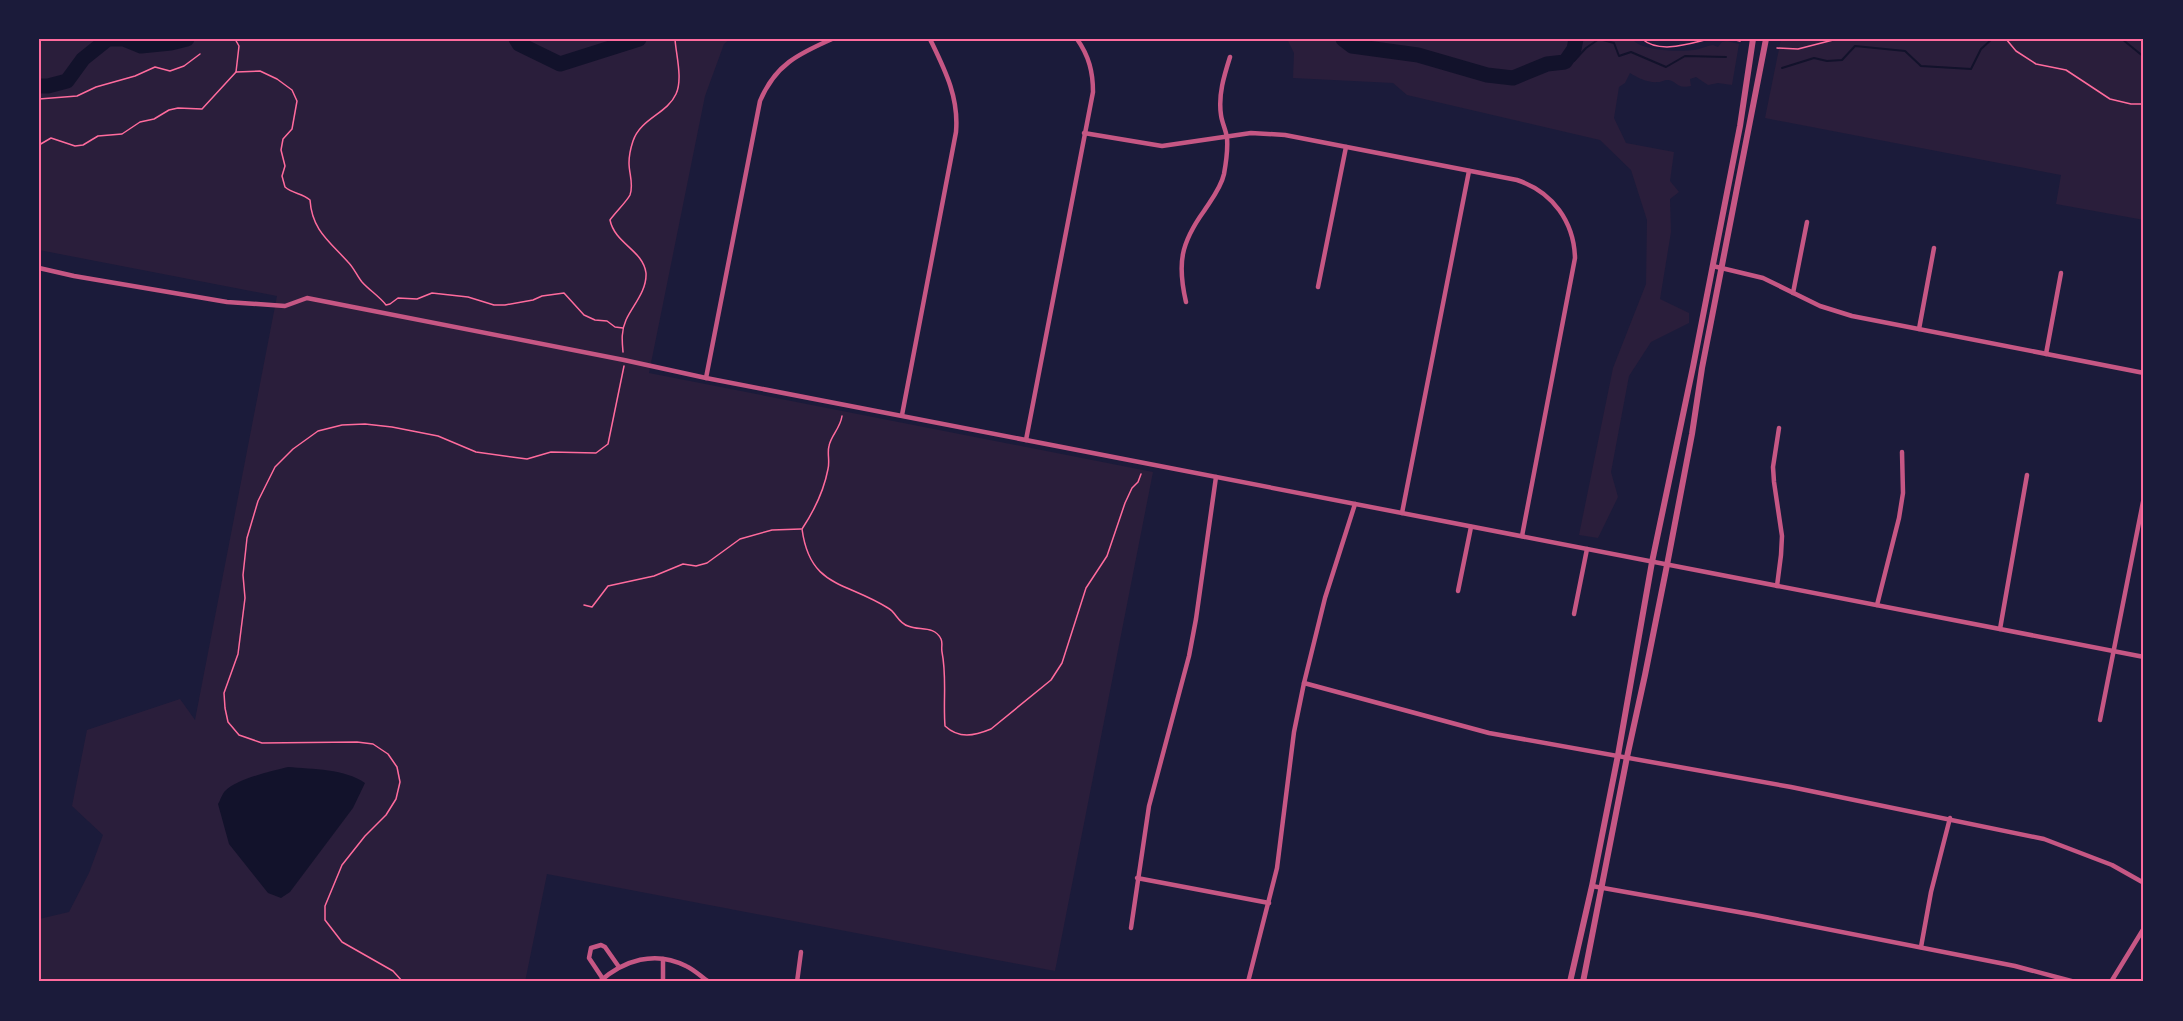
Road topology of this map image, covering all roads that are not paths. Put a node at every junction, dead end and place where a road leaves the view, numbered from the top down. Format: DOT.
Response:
graph roads {
  1 [pos="832,39"];
  2 [pos="930,39"];
  3 [pos="1754,39"];
  4 [pos="1766,39"];
  5 [pos="1079,40"];
  6 [pos="1230,57"];
  7 [pos="1084,133"];
  8 [pos="1227,137"];
  9 [pos="1346,147"];
  10 [pos="1469,171"];
  11 [pos="1807,222"];
  12 [pos="1934,248"];
  13 [pos="1713,266"];
  14 [pos="1722,267"];
  15 [pos="39,268"];
  16 [pos="2061,273"];
  17 [pos="1318,287"];
  18 [pos="1793,293"];
  19 [pos="1186,302"];
  20 [pos="1919,329"];
  21 [pos="2046,354"];
  22 [pos="2144,373"];
  23 [pos="706,378"];
  24 [pos="902,415"];
  25 [pos="1779,428"];
  26 [pos="1026,440"];
  27 [pos="1902,452"];
  28 [pos="2027,475"];
  29 [pos="1216,477"];
  30 [pos="2144,497"];
  31 [pos="1355,504"];
  32 [pos="1402,513"];
  33 [pos="1471,526"];
  34 [pos="1522,536"];
  35 [pos="1587,549"];
  36 [pos="1652,562"];
  37 [pos="1667,565"];
  38 [pos="1777,586"];
  39 [pos="1458,591"];
  40 [pos="1877,605"];
  41 [pos="1574,614"];
  42 [pos="2000,629"];
  43 [pos="2114,651"];
  44 [pos="2144,657"];
  45 [pos="1304,683"];
  46 [pos="2100,720"];
  47 [pos="1618,755"];
  48 [pos="1627,757"];
  49 [pos="1950,819"];
  50 [pos="1137,878"];
  51 [pos="2144,883"];
  52 [pos="1592,886"];
  53 [pos="1602,887"];
  54 [pos="1269,903"];
  55 [pos="1131,928"];
  56 [pos="2144,928"];
  57 [pos="1920,947"];
  58 [pos="801,952"];
  59 [pos="663,959"];
  60 [pos="619,967"];
  61 [pos="601,980"];
  62 [pos="706,981"];
  63 [pos="663,982"];
  64 [pos="797,982"];
  65 [pos="1248,982"];
  66 [pos="1570,982"];
  67 [pos="1583,982"];
  68 [pos="2075,982"];
  69 [pos="2111,982"];
  1 -- 23 [label="street"];
  2 -- 24 [label="street"];
  3 -- 13 [label="street"];
  4 -- 14 [label="street"];
  5 -- 7 [label="street"];
  6 -- 8 [label="street"];
  7 -- 8 [label="street"];
  7 -- 26 [label="street"];
  8 -- 9 [label="street"];
  8 -- 19 [label="street"];
  9 -- 10 [label="street"];
  9 -- 17 [label="street"];
  10 -- 32 [label="street"];
  10 -- 34 [label="street"];
  11 -- 18 [label="street"];
  12 -- 20 [label="street"];
  13 -- 14 [label="street"];
  13 -- 36 [label="street"];
  14 -- 18 [label="street"];
  14 -- 37 [label="street"];
  15 -- 23 [label="street"];
  16 -- 21 [label="street"];
  18 -- 20 [label="street"];
  20 -- 21 [label="street"];
  21 -- 22 [label="street"];
  23 -- 24 [label="street"];
  24 -- 26 [label="street"];
  25 -- 38 [label="street"];
  26 -- 29 [label="street"];
  27 -- 40 [label="street"];
  28 -- 42 [label="street"];
  29 -- 31 [label="street"];
  29 -- 50 [label="street"];
  30 -- 43 [label="street"];
  31 -- 32 [label="street"];
  31 -- 45 [label="street"];
  32 -- 33 [label="street"];
  33 -- 34 [label="street"];
  33 -- 39 [label="street"];
  34 -- 35 [label="street"];
  35 -- 36 [label="street"];
  35 -- 41 [label="street"];
  36 -- 37 [label="street"];
  36 -- 47 [label="street"];
  37 -- 38 [label="street"];
  37 -- 48 [label="street"];
  38 -- 40 [label="street"];
  40 -- 42 [label="street"];
  42 -- 43 [label="street"];
  43 -- 44 [label="street"];
  43 -- 46 [label="street"];
  45 -- 47 [label="street"];
  45 -- 54 [label="street"];
  47 -- 48 [label="street"];
  47 -- 52 [label="street"];
  48 -- 49 [label="street"];
  48 -- 53 [label="street"];
  49 -- 51 [label="street"];
  49 -- 57 [label="street"];
  50 -- 54 [label="street"];
  50 -- 55 [label="street"];
  52 -- 53 [label="street"];
  52 -- 66 [label="street"];
  53 -- 57 [label="street"];
  53 -- 67 [label="street"];
  54 -- 65 [label="street"];
  56 -- 69 [label="street"];
  57 -- 68 [label="street"];
  58 -- 64 [label="street"];
  59 -- 60 [label="street"];
  59 -- 62 [label="street"];
  59 -- 63 [label="street"];
  60 -- 61 [label="street"];
  60 -- 61 [label="street"];
}
